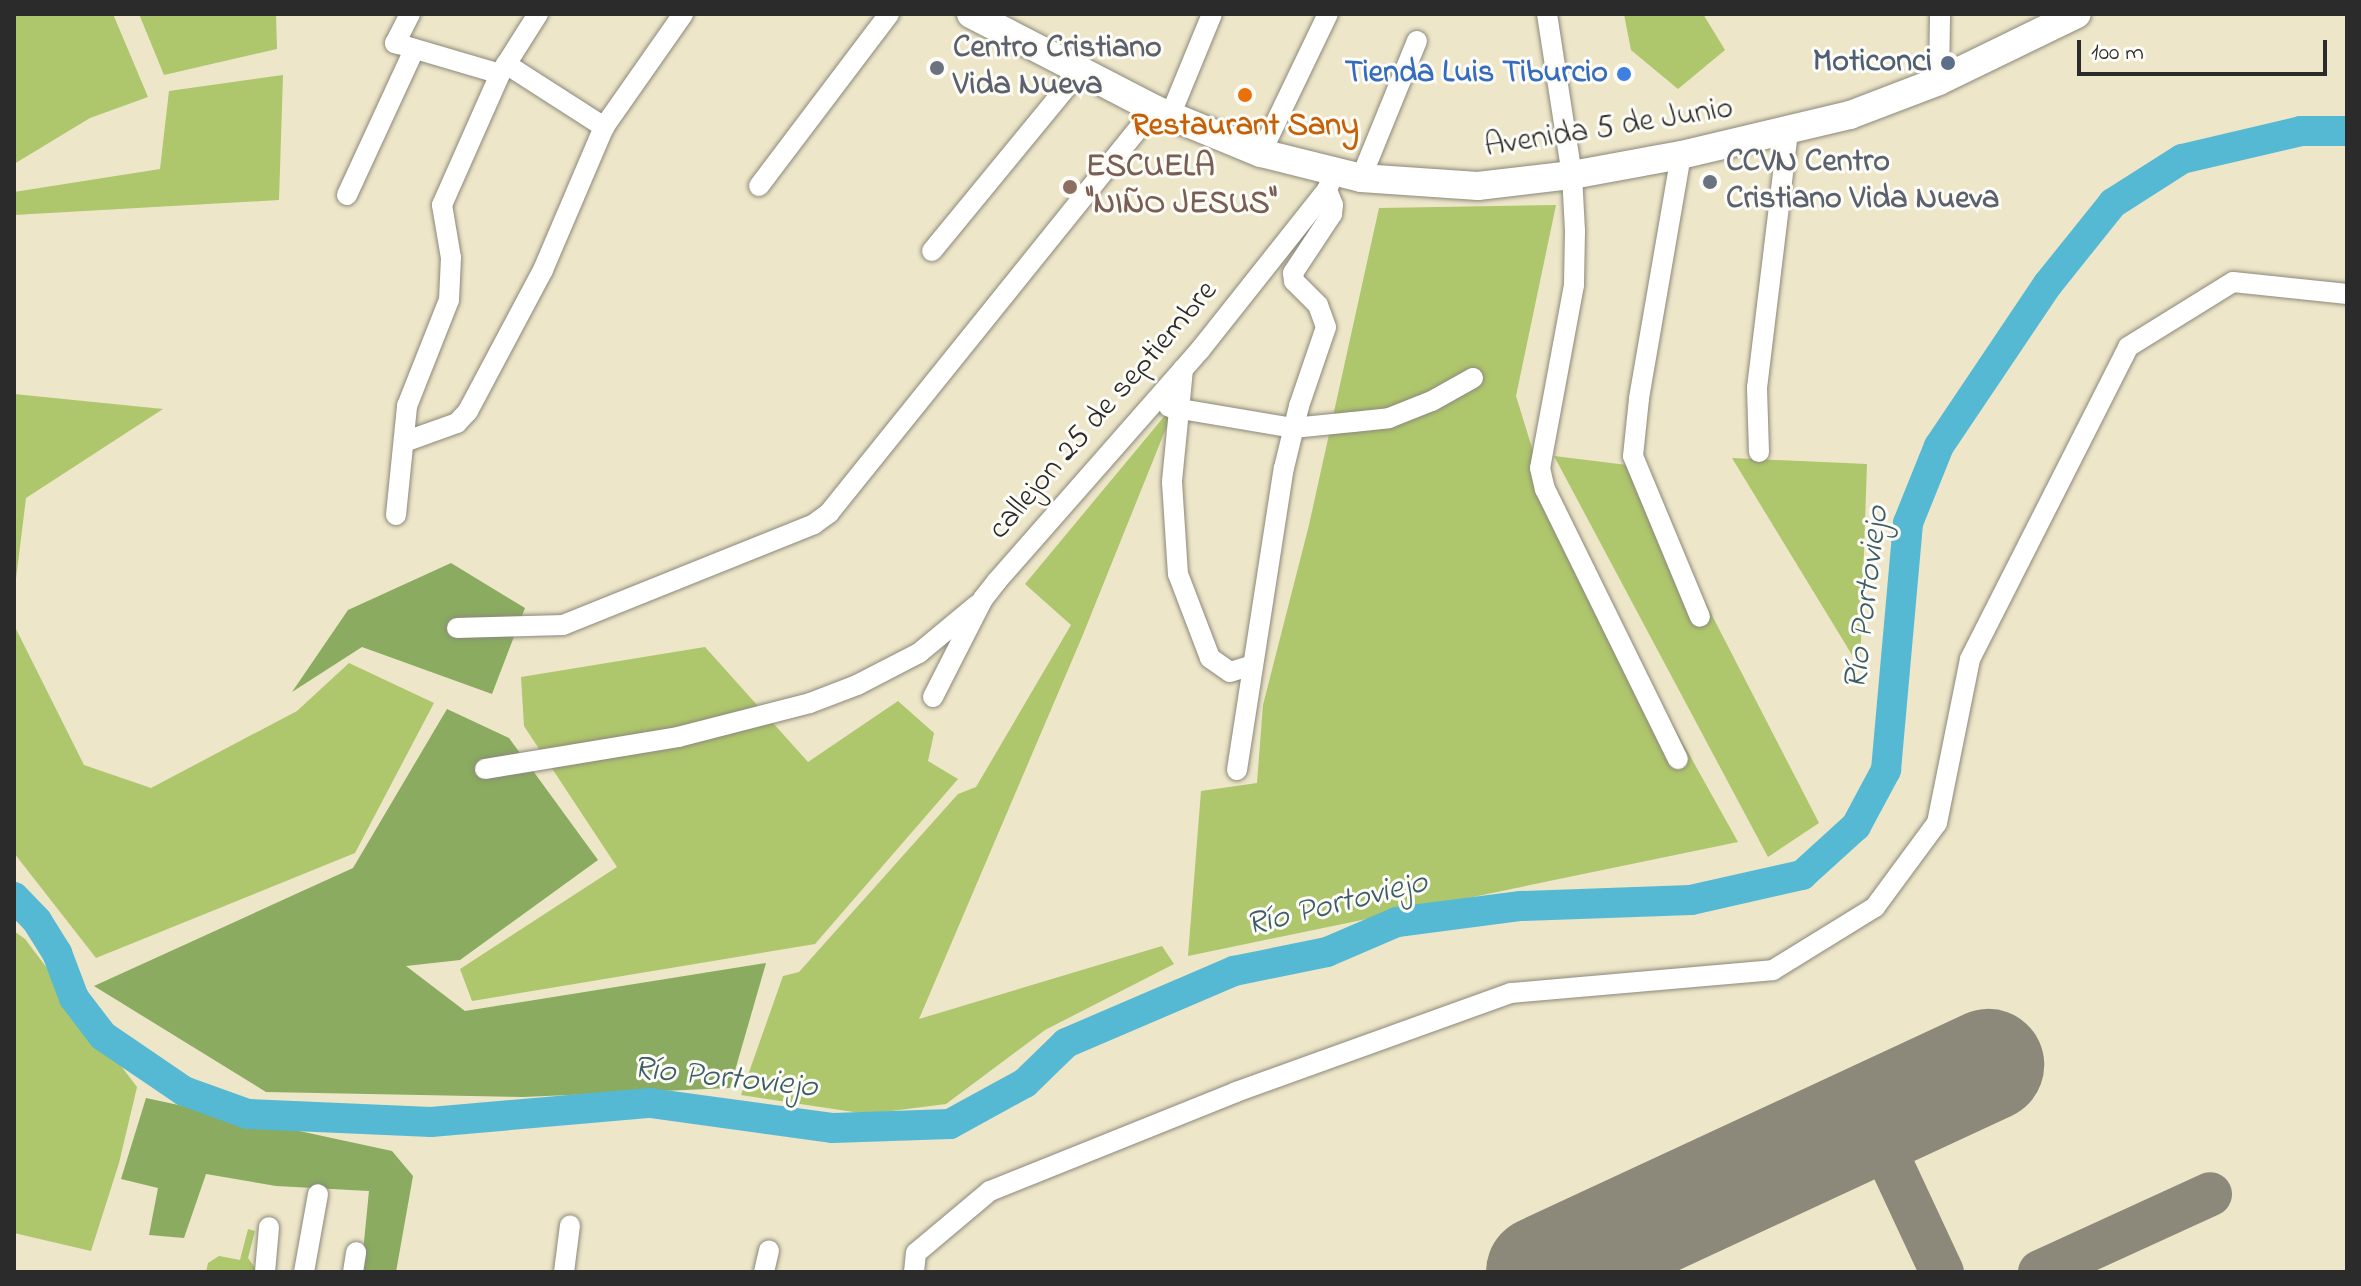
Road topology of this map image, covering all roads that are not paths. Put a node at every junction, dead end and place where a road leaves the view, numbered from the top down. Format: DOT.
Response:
graph roads {
  1 [pos="410,14"];
  2 [pos="538,14"];
  3 [pos="683,14"];
  4 [pos="889,14"];
  5 [pos="971,14"];
  6 [pos="1212,14"];
  7 [pos="1328,14"];
  8 [pos="1547,14"];
  9 [pos="1940,14"];
  10 [pos="2077,14"];
  11 [pos="1417,41"];
  12 [pos="414,50"];
  13 [pos="503,69"];
  14 [pos="1079,72"];
  15 [pos="1939,81"];
  16 [pos="1162,113"];
  17 [pos="604,127"];
  18 [pos="1788,132"];
  19 [pos="1261,153"];
  20 [pos="1681,155"];
  21 [pos="1572,175"];
  22 [pos="1341,181"];
  23 [pos="759,186"];
  24 [pos="347,195"];
  25 [pos="932,251"];
  26 [pos="2347,294"];
  27 [pos="1183,369"];
  28 [pos="1473,378"];
  29 [pos="1153,404"];
  30 [pos="1179,408"];
  31 [pos="1293,428"];
  32 [pos="404,442"];
  33 [pos="1759,452"];
  34 [pos="396,515"];
  35 [pos="983,599"];
  36 [pos="1700,617"];
  37 [pos="457,628"];
  38 [pos="1253,665"];
  39 [pos="933,697"];
  40 [pos="1678,759"];
  41 [pos="485,769"];
  42 [pos="1237,770"];
  43 [pos="318,1194"];
  44 [pos="570,1225"];
  45 [pos="269,1227"];
  46 [pos="769,1251"];
  47 [pos="265,1272"];
  48 [pos="304,1272"];
  49 [pos="564,1272"];
  50 [pos="764,1272"];
  51 [pos="914,1272"];
  1 -- 12 [label="street"];
  2 -- 13 [label="street"];
  3 -- 17 [label="street"];
  4 -- 23 [label="street"];
  5 -- 14 [label="street, Avenida 5 de Junio"];
  6 -- 16 [label="street"];
  7 -- 19 [label="street"];
  8 -- 21 [label="street"];
  9 -- 15 [label="street"];
  10 -- 15 [label="street, Avenida 5 de Junio"];
  11 -- 22 [label="street"];
  12 -- 13 [label="street"];
  12 -- 24 [label="street"];
  13 -- 17 [label="street"];
  13 -- 32 [label="street"];
  14 -- 16 [label="street, Avenida 5 de Junio"];
  14 -- 25 [label="street"];
  15 -- 18 [label="street, Avenida 5 de Junio"];
  16 -- 19 [label="street, Avenida 5 de Junio"];
  16 -- 37 [label="street"];
  17 -- 32 [label="street"];
  18 -- 20 [label="street, Avenida 5 de Junio"];
  18 -- 33 [label="street"];
  19 -- 22 [label="street, Avenida 5 de Junio"];
  20 -- 21 [label="street, Avenida 5 de Junio"];
  20 -- 36 [label="street"];
  21 -- 22 [label="street, Avenida 5 de Junio"];
  21 -- 40 [label="street"];
  22 -- 27 [label="street, callejon 25 de septiembre"];
  22 -- 31 [label="street"];
  26 -- 51 [label="street"];
  27 -- 29 [label="street, callejon 25 de septiembre"];
  27 -- 30 [label="street"];
  28 -- 31 [label="street"];
  29 -- 30 [label="street"];
  29 -- 35 [label="street, callejon 25 de septiembre"];
  30 -- 31 [label="street"];
  30 -- 38 [label="street"];
  31 -- 38 [label="street"];
  32 -- 34 [label="street"];
  35 -- 39 [label="street, callejon 25 de septiembre"];
  35 -- 41 [label="street"];
  38 -- 42 [label="street"];
  43 -- 48 [label="street"];
  44 -- 49 [label="street"];
  45 -- 47 [label="street"];
  46 -- 50 [label="street"];
}
